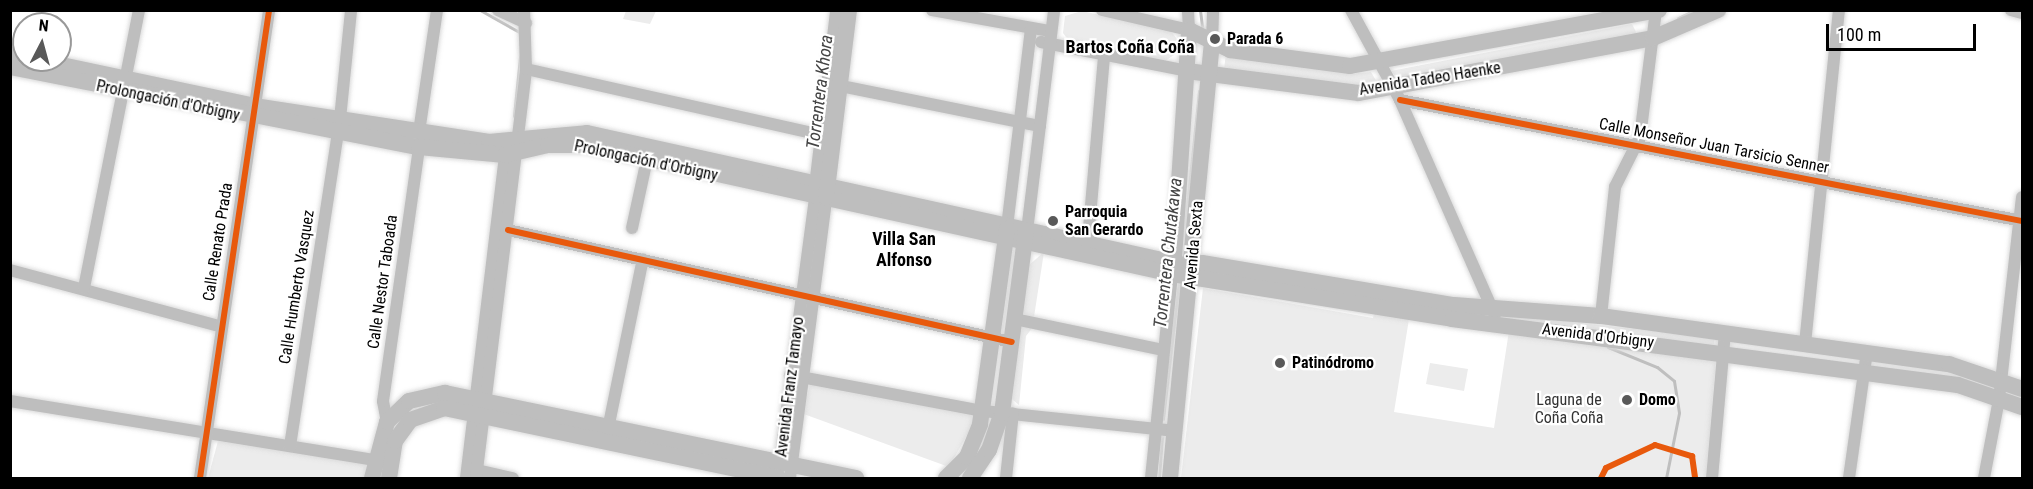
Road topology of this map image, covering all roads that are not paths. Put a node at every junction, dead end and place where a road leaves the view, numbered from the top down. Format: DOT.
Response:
graph roads {
  1 [pos="139,10"];
  2 [pos="268,10"];
  3 [pos="351,10"];
  4 [pos="437,10"];
  5 [pos="498,10"];
  6 [pos="838,10"];
  7 [pos="849,10"];
  8 [pos="932,10"];
  9 [pos="1054,10"];
  10 [pos="1102,10"];
  11 [pos="1188,10"];
  12 [pos="1213,10"];
  13 [pos="1351,10"];
  14 [pos="1718,10"];
  15 [pos="1839,10"];
  16 [pos="2011,10"];
  17 [pos="1657,11"];
  18 [pos="2022,13"];
  19 [pos="525,17"];
  20 [pos="1030,34"];
  21 [pos="1199,35"];
  22 [pos="1049,37"];
  23 [pos="1653,38"];
  24 [pos="1104,55"];
  25 [pos="1377,64"];
  26 [pos="10,67"];
  27 [pos="526,69"];
  28 [pos="72,70"];
  29 [pos="1199,73"];
  30 [pos="125,86"];
  31 [pos="841,86"];
  32 [pos="1396,94"];
  33 [pos="253,112"];
  34 [pos="1021,122"];
  35 [pos="339,126"];
  36 [pos="1040,126"];
  37 [pos="822,135"];
  38 [pos="419,139"];
  39 [pos="1637,145"];
  40 [pos="512,147"];
  41 [pos="648,159"];
  42 [pos="1824,180"];
  43 [pos="821,193"];
  44 [pos="2022,197"];
  45 [pos="2020,220"];
  46 [pos="632,228"];
  47 [pos="508,230"];
  48 [pos="1006,232"];
  49 [pos="1026,237"];
  50 [pos="1088,250"];
  51 [pos="643,259"];
  52 [pos="1181,269"];
  53 [pos="10,270"];
  54 [pos="84,288"];
  55 [pos="807,300"];
  56 [pos="1495,316"];
  57 [pos="1601,316"];
  58 [pos="1015,320"];
  59 [pos="219,326"];
  60 [pos="1725,333"];
  61 [pos="993,339"];
  62 [pos="1012,342"];
  63 [pos="1805,344"];
  64 [pos="1164,350"];
  65 [pos="1723,352"];
  66 [pos="1867,352"];
  67 [pos="1864,371"];
  68 [pos="796,375"];
  69 [pos="2000,380"];
  70 [pos="2022,389"];
  71 [pos="2000,399"];
  72 [pos="10,401"];
  73 [pos="479,407"];
  74 [pos="2022,407"];
  75 [pos="983,411"];
  76 [pos="1007,413"];
  77 [pos="387,422"];
  78 [pos="609,424"];
  79 [pos="1164,430"];
  80 [pos="206,432"];
  81 [pos="290,446"];
  82 [pos="375,460"];
  83 [pos="783,473"];
  84 [pos="477,474"];
  85 [pos="200,478"];
  86 [pos="372,478"];
  87 [pos="388,478"];
  88 [pos="466,478"];
  89 [pos="513,478"];
  90 [pos="856,478"];
  91 [pos="946,478"];
  92 [pos="970,478"];
  93 [pos="1006,478"];
  94 [pos="1151,478"];
  95 [pos="1170,478"];
  96 [pos="1712,478"];
  97 [pos="1849,478"];
  98 [pos="1983,478"];
  1 -- 30 [label="street"];
  2 -- 33 [label="street, Calle Renato Prada"];
  3 -- 35 [label="street, Calle Humberto Vasquez"];
  4 -- 38 [label="street, Calle Nestor Taboada"];
  5 -- 19 [label="street"];
  6 -- 37 [label="main road, Avenida Franz Tamayo"];
  7 -- 31 [label="main road, Avenida Franz Tamayo"];
  8 -- 20 [label="street, Avenida Tadeo Haenke"];
  9 -- 22 [label="street"];
  10 -- 21 [label="street, Avenida Tadeo Haenke"];
  11 -- 21 [label="street, Avenida Sexta"];
  12 -- 21 [label="street, Avenida Sexta"];
  13 -- 25 [label="street"];
  14 -- 23 [label="main road, Avenida Tadeo Haenke"];
  15 -- 42 [label="street"];
  16 -- 18 [label="street"];
  17 -- 23 [label="street"];
  17 -- 25 [label="main road, Avenida Tadeo Haenke"];
  19 -- 27 [label="street"];
  20 -- 22 [label="street, Avenida Tadeo Haenke"];
  20 -- 34 [label="street"];
  21 -- 25 [label="main road, Avenida Tadeo Haenke"];
  21 -- 29 [label="main road, Avenida Sexta"];
  21 -- 29 [label="main road, Avenida Sexta"];
  22 -- 24 [label="street, Avenida Tadeo Haenke"];
  22 -- 36 [label="street"];
  23 -- 32 [label="main road, Avenida Tadeo Haenke"];
  23 -- 39 [label="street"];
  24 -- 29 [label="street, Avenida Tadeo Haenke"];
  24 -- 50 [label="street"];
  25 -- 32 [label="street"];
  26 -- 30 [label="main road, Prolongación d'Orbigny"];
  27 -- 37 [label="street"];
  27 -- 40 [label="street"];
  28 -- 30 [label="main road, Prolongación d'Orbigny"];
  29 -- 32 [label="main road, Avenida Tadeo Haenke"];
  29 -- 52 [label="main road, Avenida Sexta"];
  30 -- 33 [label="main road, Prolongación d'Orbigny"];
  30 -- 54 [label="street"];
  31 -- 34 [label="street"];
  31 -- 43 [label="main road, Avenida Franz Tamayo"];
  32 -- 39 [label="street, Calle Monseñor Juan Tarsicio Senner"];
  32 -- 56 [label="street"];
  33 -- 35 [label="main road, Prolongación d'Orbigny"];
  33 -- 59 [label="street, Calle Renato Prada"];
  34 -- 36 [label="street"];
  34 -- 48 [label="street"];
  35 -- 38 [label="main road, Prolongación d'Orbigny"];
  35 -- 81 [label="street, Calle Humberto Vasquez"];
  36 -- 49 [label="street"];
  37 -- 43 [label="main road, Avenida Franz Tamayo"];
  38 -- 40 [label="main road, Prolongación d'Orbigny"];
  38 -- 77 [label="street, Calle Nestor Taboada"];
  39 -- 42 [label="street, Calle Monseñor Juan Tarsicio Senner"];
  39 -- 57 [label="street"];
  40 -- 41 [label="main road, Prolongación d'Orbigny"];
  40 -- 43 [label="main road, Prolongación d'Orbigny"];
  40 -- 47 [label="street"];
  40 -- 73 [label="street"];
  41 -- 43 [label="main road, Prolongación d'Orbigny"];
  41 -- 46 [label="street"];
  42 -- 45 [label="street, Calle Monseñor Juan Tarsicio Senner"];
  42 -- 63 [label="street"];
  43 -- 48 [label="main road, Prolongación d'Orbigny"];
  43 -- 55 [label="street, Avenida Franz Tamayo"];
  44 -- 45 [label="street"];
  45 -- 69 [label="street"];
  47 -- 51 [label="street"];
  47 -- 73 [label="street"];
  48 -- 49 [label="main road, Prolongación d'Orbigny"];
  48 -- 61 [label="main road"];
  49 -- 50 [label="main road, Prolongación d'Orbigny"];
  49 -- 58 [label="main road"];
  50 -- 52 [label="main road, Prolongación d'Orbigny"];
  51 -- 55 [label="street"];
  51 -- 78 [label="street"];
  52 -- 56 [label="main road, Avenida d'Orbigny"];
  52 -- 64 [label="street, Avenida Sexta"];
  52 -- 79 [label="main road, Avenida Sexta"];
  53 -- 54 [label="street"];
  54 -- 59 [label="street"];
  55 -- 61 [label="street"];
  55 -- 68 [label="street, Avenida Franz Tamayo"];
  56 -- 57 [label="main road, Avenida d'Orbigny"];
  56 -- 65 [label="main road, Avenida d'Orbigny"];
  57 -- 60 [label="main road, Avenida d'Orbigny"];
  58 -- 62 [label="main road"];
  58 -- 64 [label="street"];
  59 -- 80 [label="street, Calle Renato Prada"];
  60 -- 63 [label="main road, Avenida d'Orbigny"];
  60 -- 65 [label="street"];
  61 -- 62 [label="street"];
  61 -- 75 [label="main road"];
  62 -- 76 [label="main road"];
  63 -- 66 [label="main road, Avenida d'Orbigny"];
  64 -- 79 [label="street, Avenida Sexta"];
  65 -- 67 [label="main road, Avenida d'Orbigny"];
  65 -- 96 [label="street"];
  66 -- 67 [label="street"];
  66 -- 69 [label="main road, Avenida d'Orbigny"];
  67 -- 71 [label="main road, Avenida d'Orbigny"];
  67 -- 97 [label="street"];
  68 -- 75 [label="street"];
  68 -- 83 [label="street, Avenida Franz Tamayo"];
  69 -- 70 [label="main road, Avenida d'Orbigny"];
  69 -- 71 [label="street"];
  71 -- 74 [label="main road, Avenida d'Orbigny"];
  71 -- 98 [label="street"];
  72 -- 80 [label="street"];
  73 -- 77 [label="main road"];
  73 -- 78 [label="main road"];
  73 -- 83 [label="main road"];
  73 -- 84 [label="street"];
  73 -- 87 [label="main road"];
  73 -- 88 [label="street"];
  75 -- 76 [label="street"];
  75 -- 91 [label="main road"];
  76 -- 79 [label="street"];
  76 -- 92 [label="main road"];
  76 -- 93 [label="street"];
  77 -- 82 [label="main road"];
  78 -- 83 [label="main road"];
  79 -- 94 [label="street, Avenida Sexta"];
  79 -- 95 [label="main road, Avenida Sexta"];
  80 -- 81 [label="street"];
  80 -- 85 [label="street, Calle Renato Prada"];
  81 -- 82 [label="street"];
  82 -- 86 [label="main road"];
  83 -- 90 [label="main road"];
  84 -- 89 [label="street"];
}
